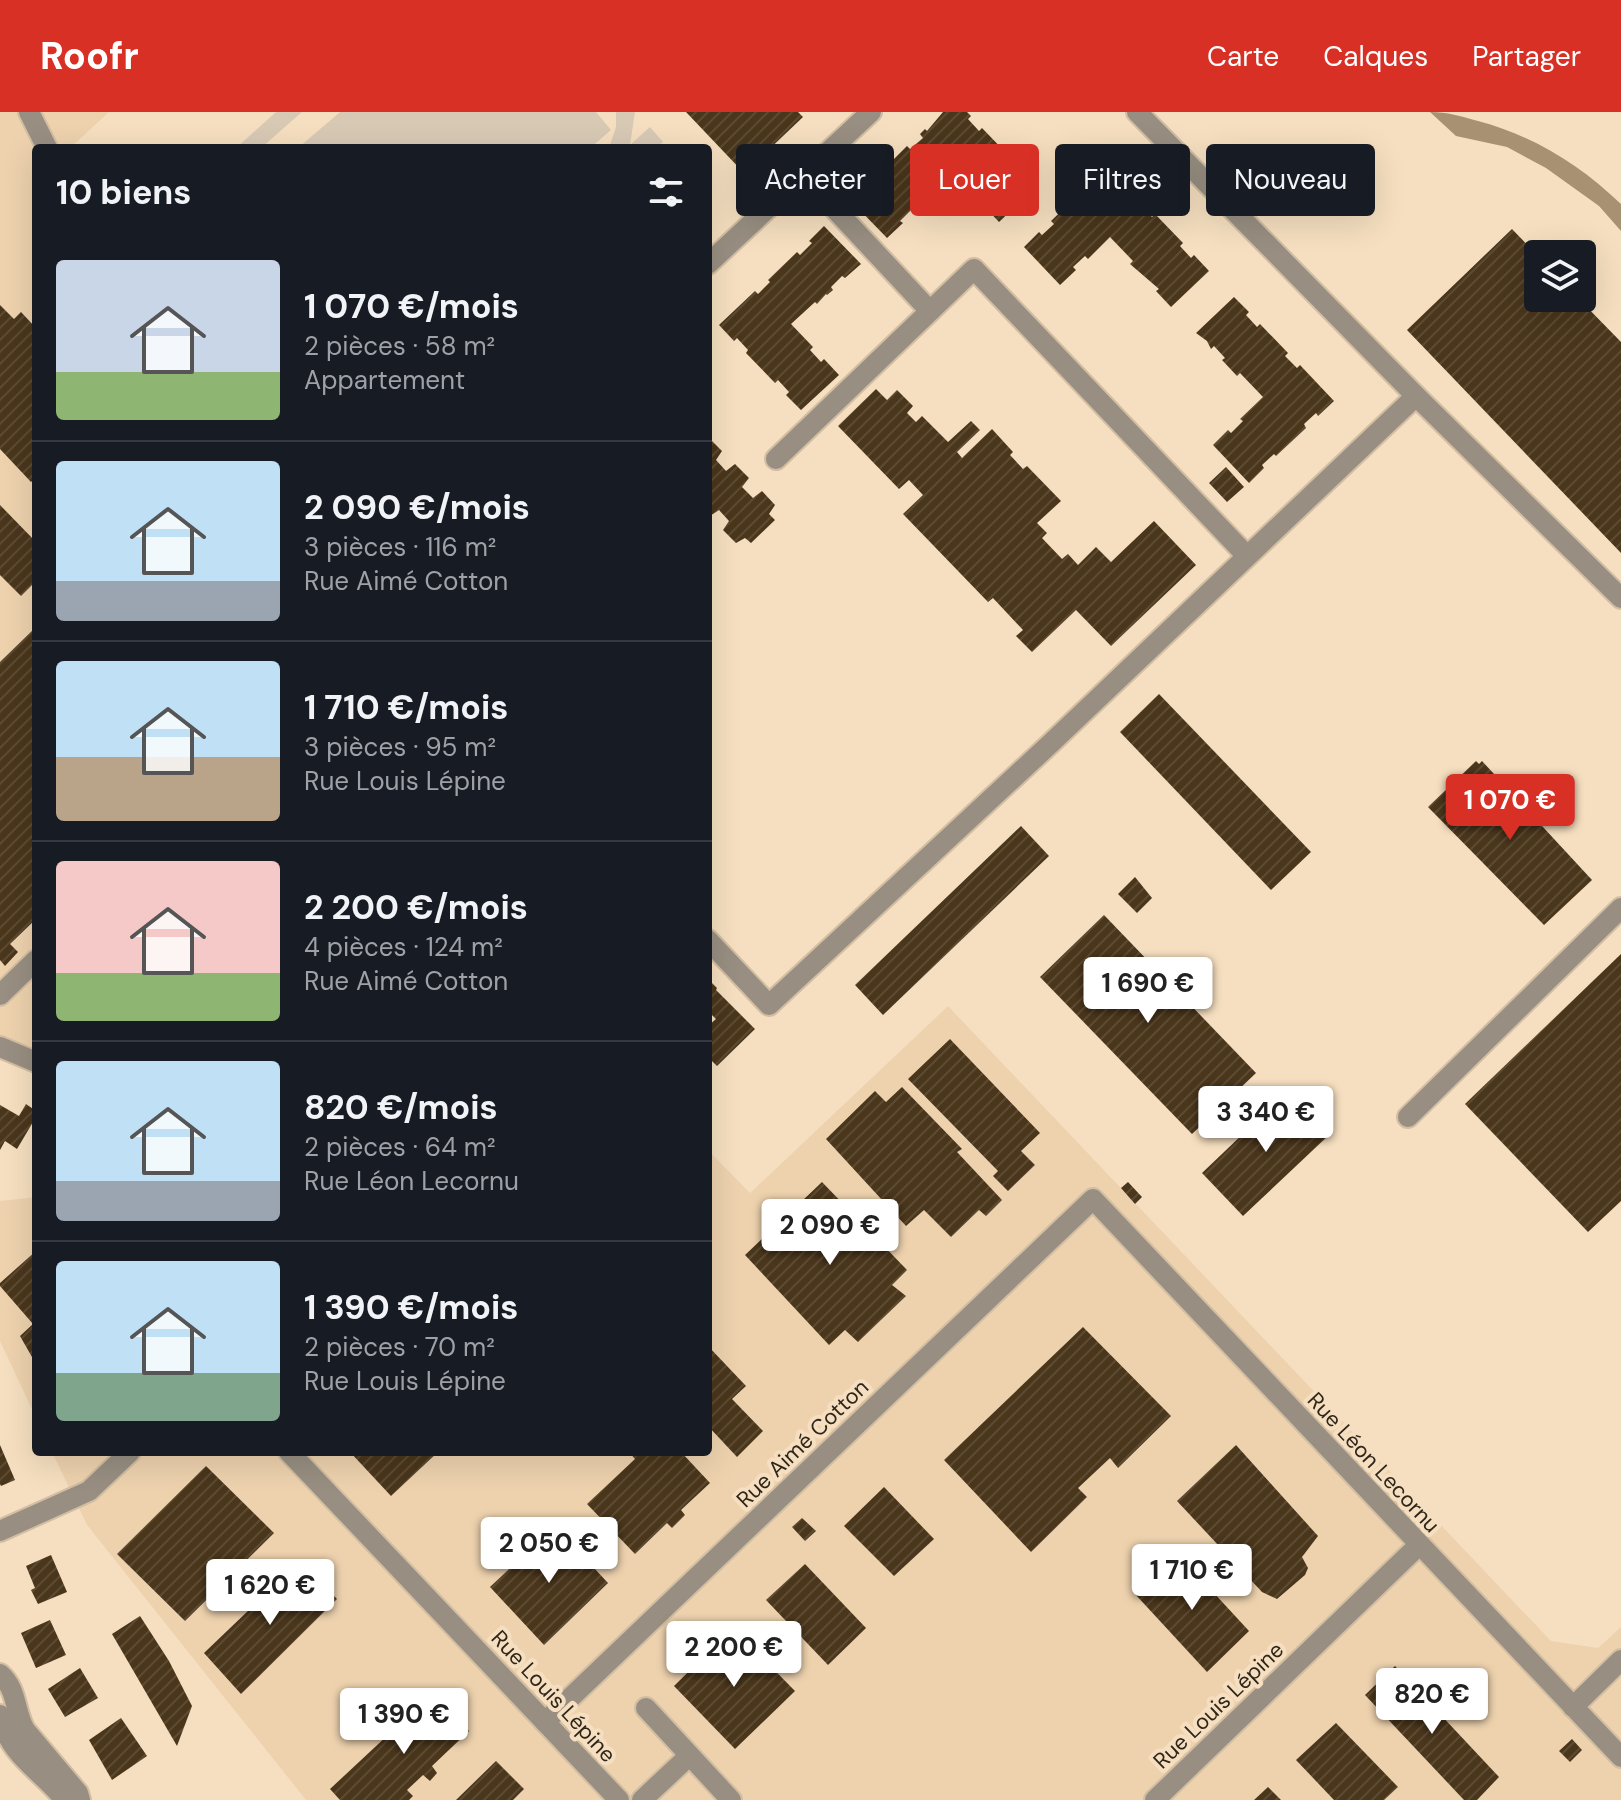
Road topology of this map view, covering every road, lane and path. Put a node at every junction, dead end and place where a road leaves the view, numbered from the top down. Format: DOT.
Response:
graph roads {
  1 [pos="871,112"];
  2 [pos="1137,112"];
  3 [pos="29,113"];
  4 [pos="45,144"];
  5 [pos="836,144"];
  6 [pos="759,216"];
  7 [pos="841,216"];
  8 [pos="712,260"];
  9 [pos="930,311"];
  10 [pos="1416,396"];
  11 [pos="776,459"];
  12 [pos="1247,556"];
  13 [pos="1621,598"];
  14 [pos="1621,908"];
  15 [pos="712,944"];
  16 [pos="32,964"];
  17 [pos="0,995"];
  18 [pos="0,1047"];
  19 [pos="32,1060"];
  20 [pos="1408,1117"];
  21 [pos="1093,1199"];
  22 [pos="126,1456"];
  23 [pos="293,1456"];
  24 [pos="0,1531"];
  25 [pos="1419,1545"];
  26 [pos="1621,1660"];
  27 [pos="0,1674"];
  28 [pos="1573,1707"];
  29 [pos="646,1708"];
  30 [pos="0,1715"];
  31 [pos="545,1722"];
  32 [pos="15,1747"];
  33 [pos="689,1756"];
  34 [pos="1621,1757"];
  35 [pos="65,1800"];
  36 [pos="80,1800"];
  37 [pos="619,1800"];
  38 [pos="642,1800"];
  39 [pos="731,1800"];
  40 [pos="1155,1800"];
  1 -- 5 [label="street"];
  2 -- 10 [label="street"];
  3 -- 4 [label="street"];
  6 -- 8 [label="street"];
  7 -- 9 [label="street"];
  9 -- 11 [label="street"];
  9 -- 12 [label="street"];
  10 -- 12 [label="street"];
  10 -- 13 [label="street"];
  12 -- 15 [label="street"];
  14 -- 20 [label="street"];
  16 -- 17 [label="street"];
  18 -- 19 [label="street"];
  21 -- 25 [label="street, Rue Léon Lecornu"];
  21 -- 31 [label="street, Rue Aimé Cotton"];
  22 -- 24 [label="street"];
  23 -- 31 [label="street, Rue Louis Lépine"];
  25 -- 28 [label="street, Rue Léon Lecornu"];
  25 -- 40 [label="street, Rue Louis Lépine"];
  26 -- 28 [label="street"];
  27 -- 32 [label="street"];
  28 -- 34 [label="street, Rue Léon Lecornu"];
  29 -- 33 [label="street"];
  30 -- 32 [label="street"];
  31 -- 37 [label="street, Rue Louis Lépine"];
  32 -- 35 [label="street"];
  32 -- 36 [label="street"];
  33 -- 38 [label="street"];
  33 -- 39 [label="street"];
}
